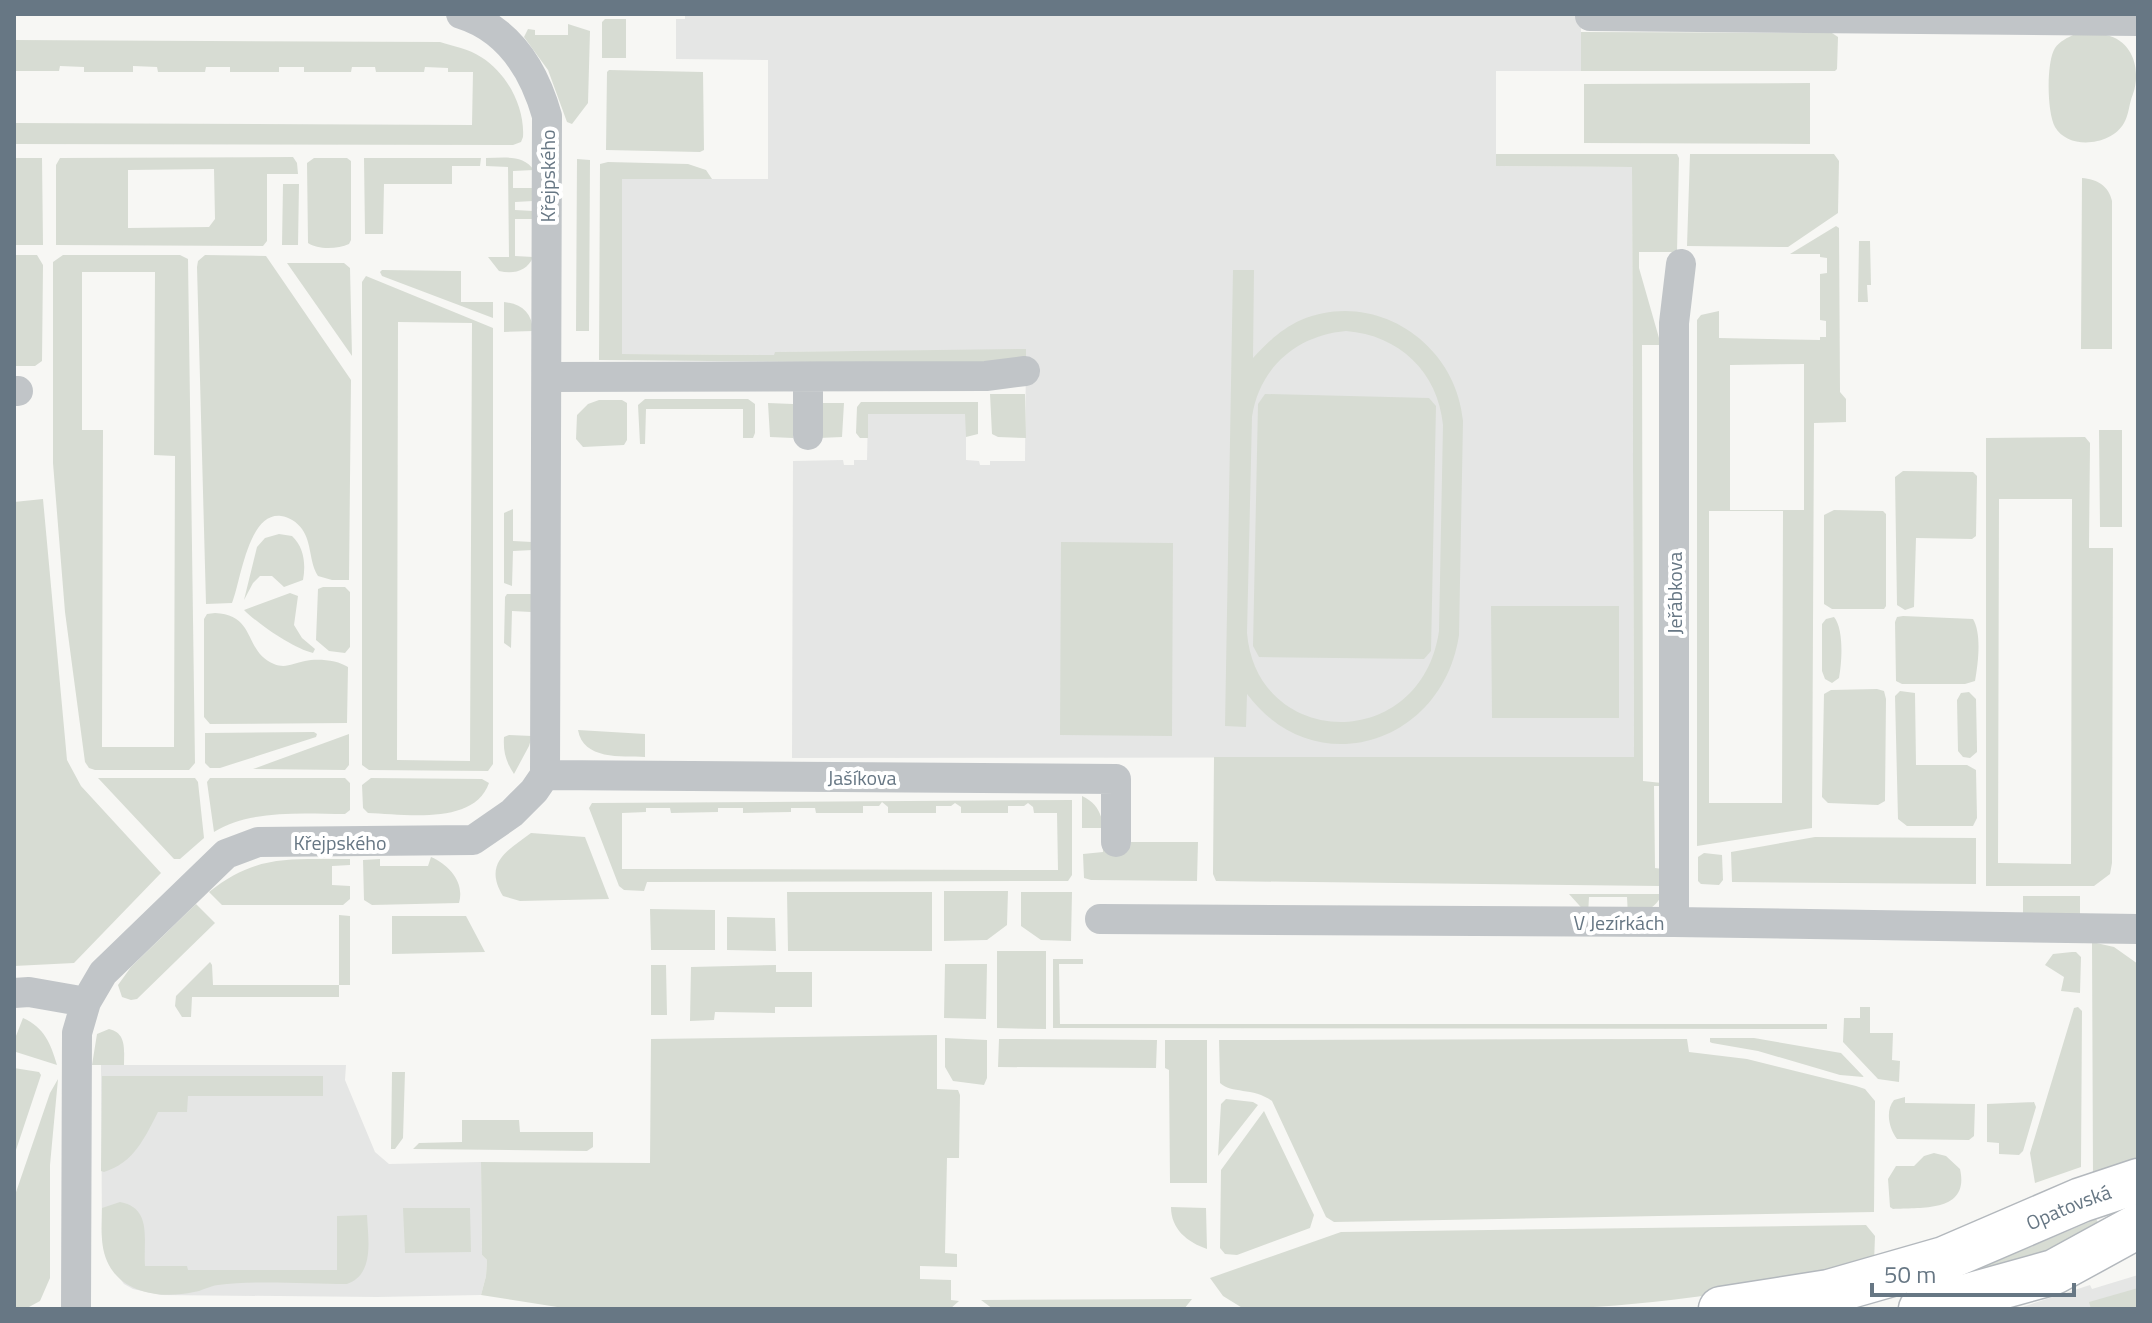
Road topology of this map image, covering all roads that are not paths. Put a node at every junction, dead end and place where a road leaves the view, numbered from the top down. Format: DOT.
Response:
graph roads {
  1 [pos="461,14"];
  2 [pos="1590,16"];
  3 [pos="2131,25"];
  4 [pos="1681,264"];
  5 [pos="1025,371"];
  6 [pos="547,377"];
  7 [pos="808,377"];
  8 [pos="808,435"];
  9 [pos="545,775"];
  10 [pos="1116,842"];
  11 [pos="1100,919"];
  12 [pos="1674,922"];
  13 [pos="2138,929"];
  14 [pos="14,993"];
  15 [pos="86,1002"];
  16 [pos="2138,1181"];
  17 [pos="2138,1226"];
  18 [pos="76,1309"];
  19 [pos="1721,1309"];
  20 [pos="1921,1309"];
  1 -- 6 [label="street, Křejpského"];
  2 -- 3 [label="street"];
  4 -- 12 [label="street, Jeřábkova"];
  5 -- 7 [label="street"];
  6 -- 7 [label="street"];
  6 -- 9 [label="street, Křejpského"];
  7 -- 8 [label="street"];
  9 -- 10 [label="street, Jašíkova"];
  9 -- 15 [label="street, Křejpského"];
  11 -- 12 [label="street, V Jezírkách"];
  12 -- 13 [label="street, V Jezírkách"];
  14 -- 15 [label="street"];
  15 -- 18 [label="street, Křejpského"];
  16 -- 19 [label="main road, Opatovská"];
  17 -- 20 [label="main road"];
}
